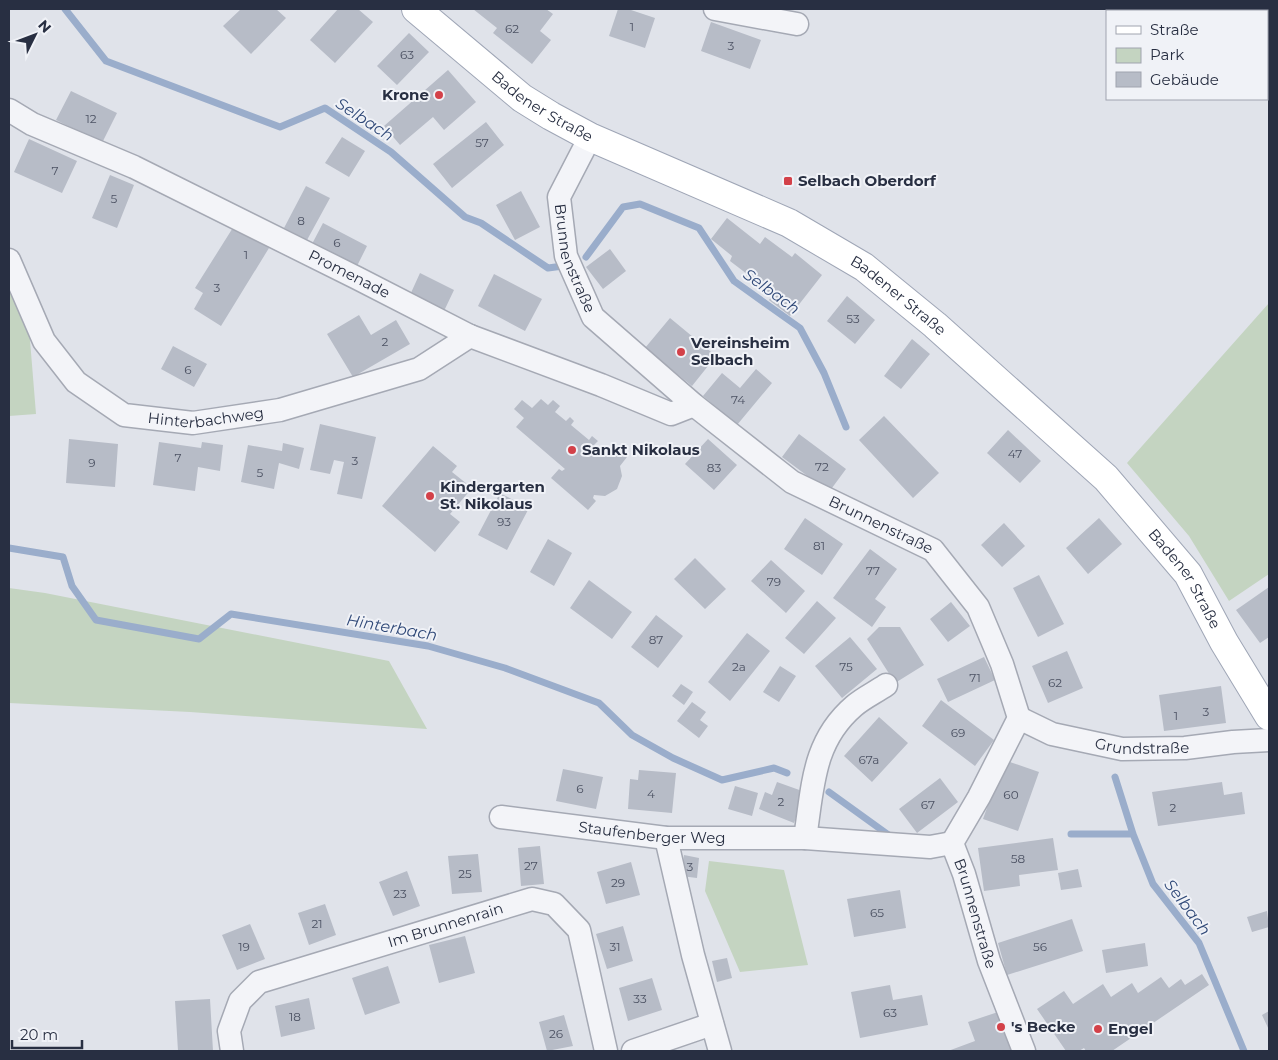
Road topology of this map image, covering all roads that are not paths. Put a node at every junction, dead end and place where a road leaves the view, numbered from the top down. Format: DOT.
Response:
graph roads {
  1 [pos="416,9"];
  2 [pos="715,9"];
  3 [pos="797,24"];
  4 [pos="9,110"];
  5 [pos="590,137"];
  6 [pos="9,260"];
  7 [pos="470,336"];
  8 [pos="694,405"];
  9 [pos="886,685"];
  10 [pos="1269,716"];
  11 [pos="1019,718"];
  12 [pos="1269,740"];
  13 [pos="501,817"];
  14 [pos="666,838"];
  15 [pos="806,838"];
  16 [pos="952,843"];
  17 [pos="712,1024"];
  18 [pos="232,1051"];
  19 [pos="606,1051"];
  20 [pos="633,1051"];
  21 [pos="720,1051"];
  22 [pos="1024,1051"];
  1 -- 5 [label="main road, Badener Straße"];
  2 -- 3 [label="street"];
  4 -- 7 [label="street, Promenade"];
  5 -- 8 [label="street, Brunnenstraße"];
  5 -- 10 [label="main road, Badener Straße"];
  6 -- 7 [label="street, Hinterbachweg"];
  7 -- 8 [label="street, Promenade"];
  8 -- 11 [label="street, Brunnenstraße"];
  9 -- 15 [label="street"];
  11 -- 12 [label="street, Grundstraße"];
  11 -- 16 [label="street, Brunnenstraße"];
  13 -- 14 [label="street, Staufenberger Weg"];
  14 -- 15 [label="street, Staufenberger Weg"];
  14 -- 17 [label="street"];
  15 -- 16 [label="street, Staufenberger Weg"];
  16 -- 22 [label="street, Brunnenstraße"];
  17 -- 20 [label="street"];
  17 -- 21 [label="street"];
  18 -- 19 [label="street, Im Brunnenrain"];
}
